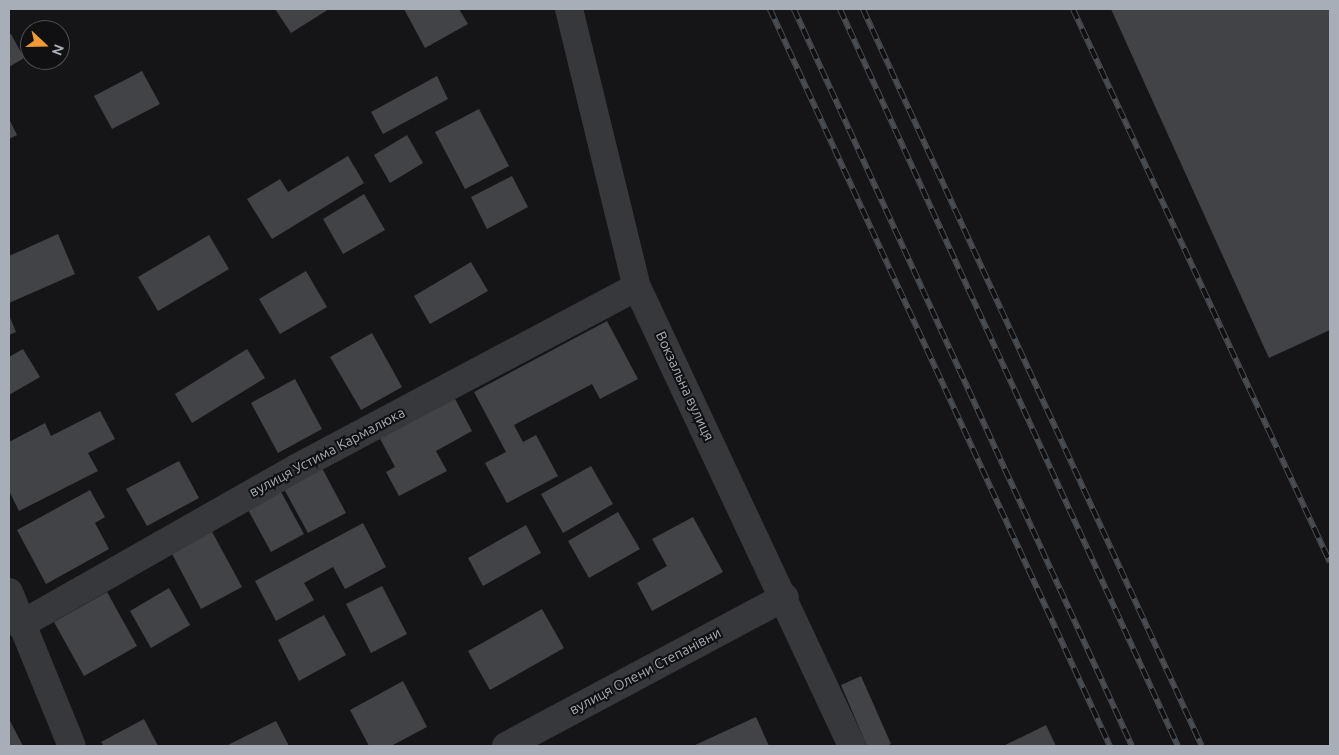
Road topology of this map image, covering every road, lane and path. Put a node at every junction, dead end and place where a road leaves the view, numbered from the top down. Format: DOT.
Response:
graph roads {
  1 [pos="569,9"];
  2 [pos="638,287"];
  3 [pos="9,592"];
  4 [pos="785,597"];
  5 [pos="20,625"];
  6 [pos="72,746"];
  7 [pos="506,746"];
  8 [pos="852,746"];
  1 -- 2 [label="street, Вокзальна вулиця"];
  2 -- 4 [label="street, Вокзальна вулиця"];
  2 -- 5 [label="street, вулиця Устима Кармалюка"];
  3 -- 5 [label="street"];
  4 -- 7 [label="street, вулиця Олени Степанівни"];
  4 -- 8 [label="street, Вокзальна вулиця"];
  5 -- 6 [label="street"];
}
